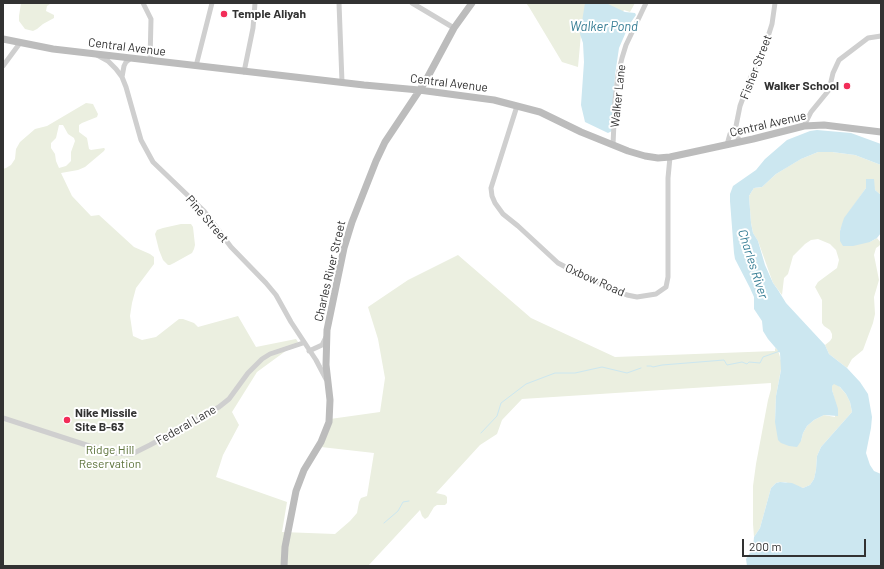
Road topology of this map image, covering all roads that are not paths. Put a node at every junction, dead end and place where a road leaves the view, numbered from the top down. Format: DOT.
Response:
graph roads {
  1 [pos="143,3"];
  2 [pos="212,3"];
  3 [pos="255,3"];
  4 [pos="339,3"];
  5 [pos="412,3"];
  6 [pos="472,3"];
  7 [pos="646,3"];
  8 [pos="775,3"];
  9 [pos="454,28"];
  10 [pos="881,36"];
  11 [pos="3,38"];
  12 [pos="20,43"];
  13 [pos="96,54"];
  14 [pos="131,58"];
  15 [pos="150,61"];
  16 [pos="3,66"];
  17 [pos="196,66"];
  18 [pos="244,72"];
  19 [pos="122,78"];
  20 [pos="342,82"];
  21 [pos="419,90"];
  22 [pos="517,106"];
  23 [pos="804,126"];
  24 [pos="735,131"];
  25 [pos="881,132"];
  26 [pos="740,142"];
  27 [pos="613,145"];
  28 [pos="727,145"];
  29 [pos="670,157"];
  30 [pos="327,336"];
  31 [pos="303,342"];
  32 [pos="309,351"];
  33 [pos="328,383"];
  34 [pos="3,418"];
  35 [pos="284,566"];
  1 -- 15 [label="street"];
  2 -- 17 [label="street"];
  3 -- 18 [label="street"];
  4 -- 20 [label="street"];
  5 -- 9 [label="street"];
  6 -- 9 [label="main road, Charles River Street"];
  7 -- 27 [label="street, Walker Lane"];
  8 -- 24 [label="street, Fisher Street"];
  9 -- 21 [label="main road, Charles River Street"];
  10 -- 23 [label="street"];
  11 -- 12 [label="main road, Central Avenue"];
  12 -- 13 [label="main road, Central Avenue"];
  12 -- 16 [label="street"];
  13 -- 14 [label="main road, Central Avenue"];
  13 -- 19 [label="street, Pine Street"];
  14 -- 15 [label="main road, Central Avenue"];
  14 -- 19 [label="street"];
  15 -- 17 [label="main road, Central Avenue"];
  17 -- 18 [label="main road, Central Avenue"];
  18 -- 20 [label="main road, Central Avenue"];
  19 -- 31 [label="street, Pine Street"];
  20 -- 21 [label="main road, Central Avenue"];
  21 -- 22 [label="main road, Central Avenue"];
  21 -- 30 [label="main road, Charles River Street"];
  22 -- 27 [label="main road, Central Avenue"];
  22 -- 29 [label="street, Oxbow Road"];
  23 -- 25 [label="main road, Central Avenue"];
  23 -- 26 [label="main road, Central Avenue"];
  24 -- 26 [label="street"];
  24 -- 28 [label="street, Fisher Street"];
  26 -- 28 [label="main road, Central Avenue"];
  27 -- 29 [label="main road, Central Avenue"];
  28 -- 29 [label="main road, Central Avenue"];
  30 -- 32 [label="street"];
  30 -- 33 [label="main road, Charles River Street"];
  31 -- 32 [label="street, Pine Street"];
  31 -- 34 [label="street, Federal Lane"];
  32 -- 33 [label="street, Pine Street"];
  33 -- 35 [label="main road, Charles River Street"];
}
